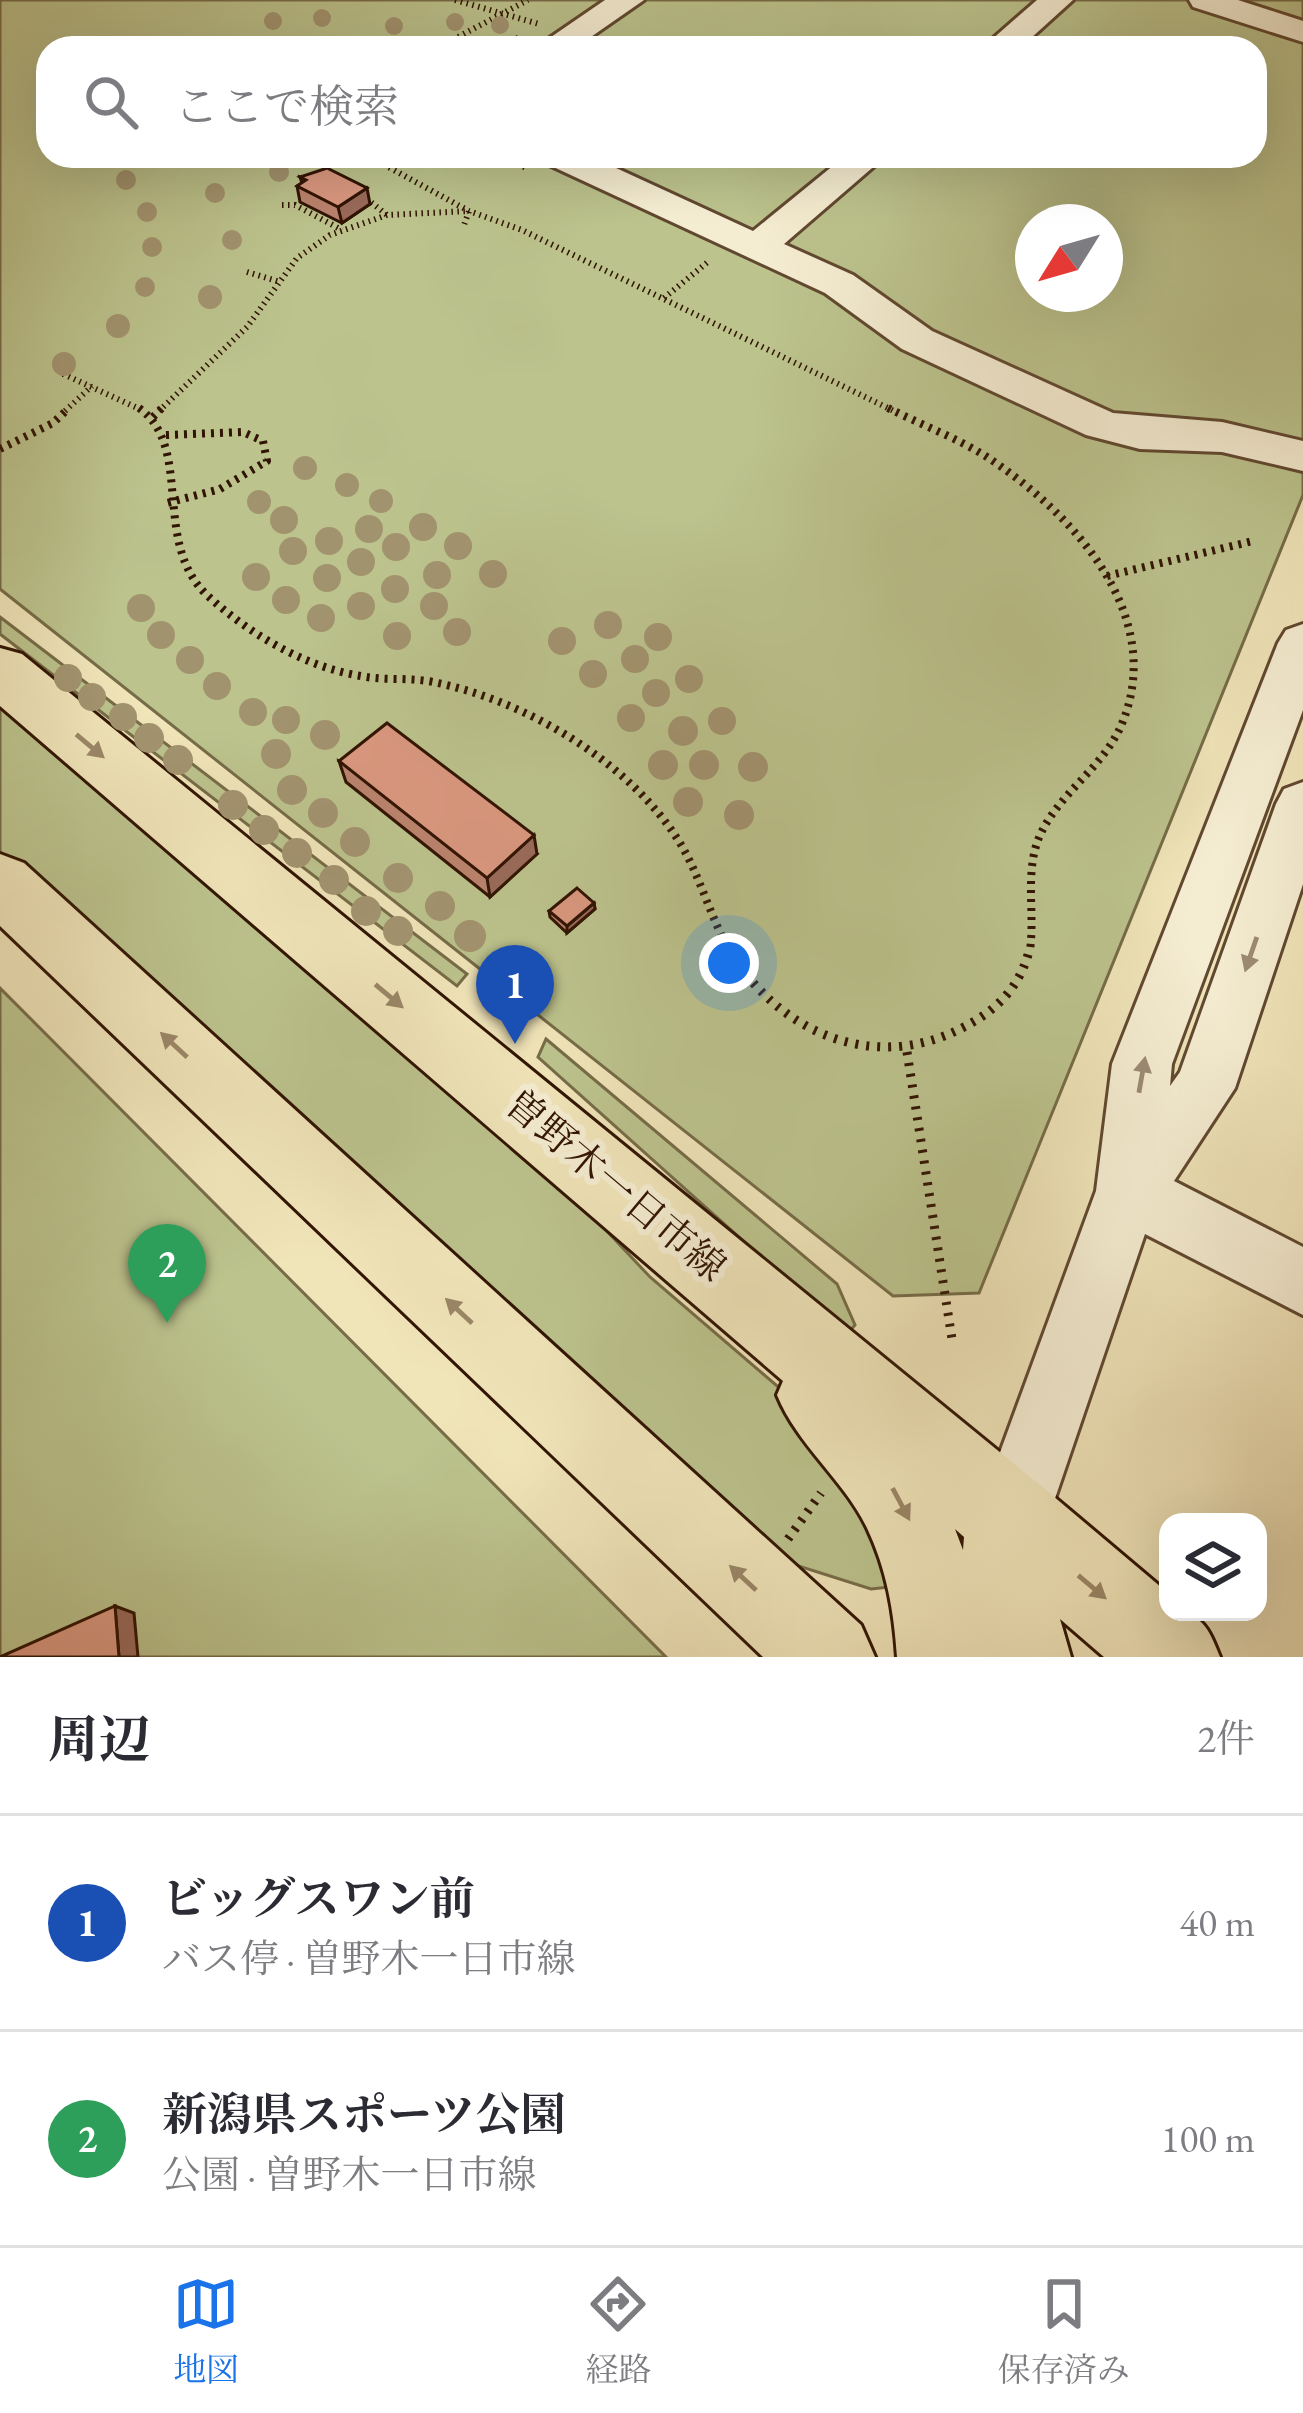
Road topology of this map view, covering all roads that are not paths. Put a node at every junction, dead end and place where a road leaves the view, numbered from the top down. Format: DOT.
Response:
graph roads {
  1 [pos="628,0"];
  2 [pos="1057,0"];
  3 [pos="1205,0"];
  4 [pos="1303,32"];
  5 [pos="546,36"];
  6 [pos="1014,36"];
  7 [pos="586,168"];
  8 [pos="853,168"];
  9 [pos="757,247"];
  10 [pos="1303,456"];
  11 [pos="1302,650"];
  12 [pos="0,670"];
  13 [pos="1303,804"];
  14 [pos="0,883"];
  15 [pos="1128,1191"];
  16 [pos="1303,1282"];
  17 [pos="761,1306"];
  18 [pos="1010,1516"];
  19 [pos="830,1657"];
  20 [pos="943,1657"];
  21 [pos="963,1657"];
  22 [pos="1025,1657"];
  23 [pos="1174,1657"];
  1 -- 5 [label="street"];
  2 -- 6 [label="street"];
  3 -- 4 [label="street"];
  7 -- 9 [label="street"];
  8 -- 9 [label="street"];
  9 -- 10 [label="street"];
  15 -- 11 [label="street, one-way"];
  12 -- 17 [label="main road, 曽野木一日市線, one-way"];
  13 -- 15 [label="street, one-way"];
  19 -- 14 [label="main road, one-way"];
  15 -- 16 [label="street"];
  15 -- 18 [label="street"];
  17 -- 18 [label="main road, 曽野木一日市線"];
  17 -- 20 [label="main road, one-way"];
  18 -- 21 [label="street"];
  18 -- 22 [label="main road"];
  18 -- 23 [label="main road, 曽野木一日市線, one-way"];
}
